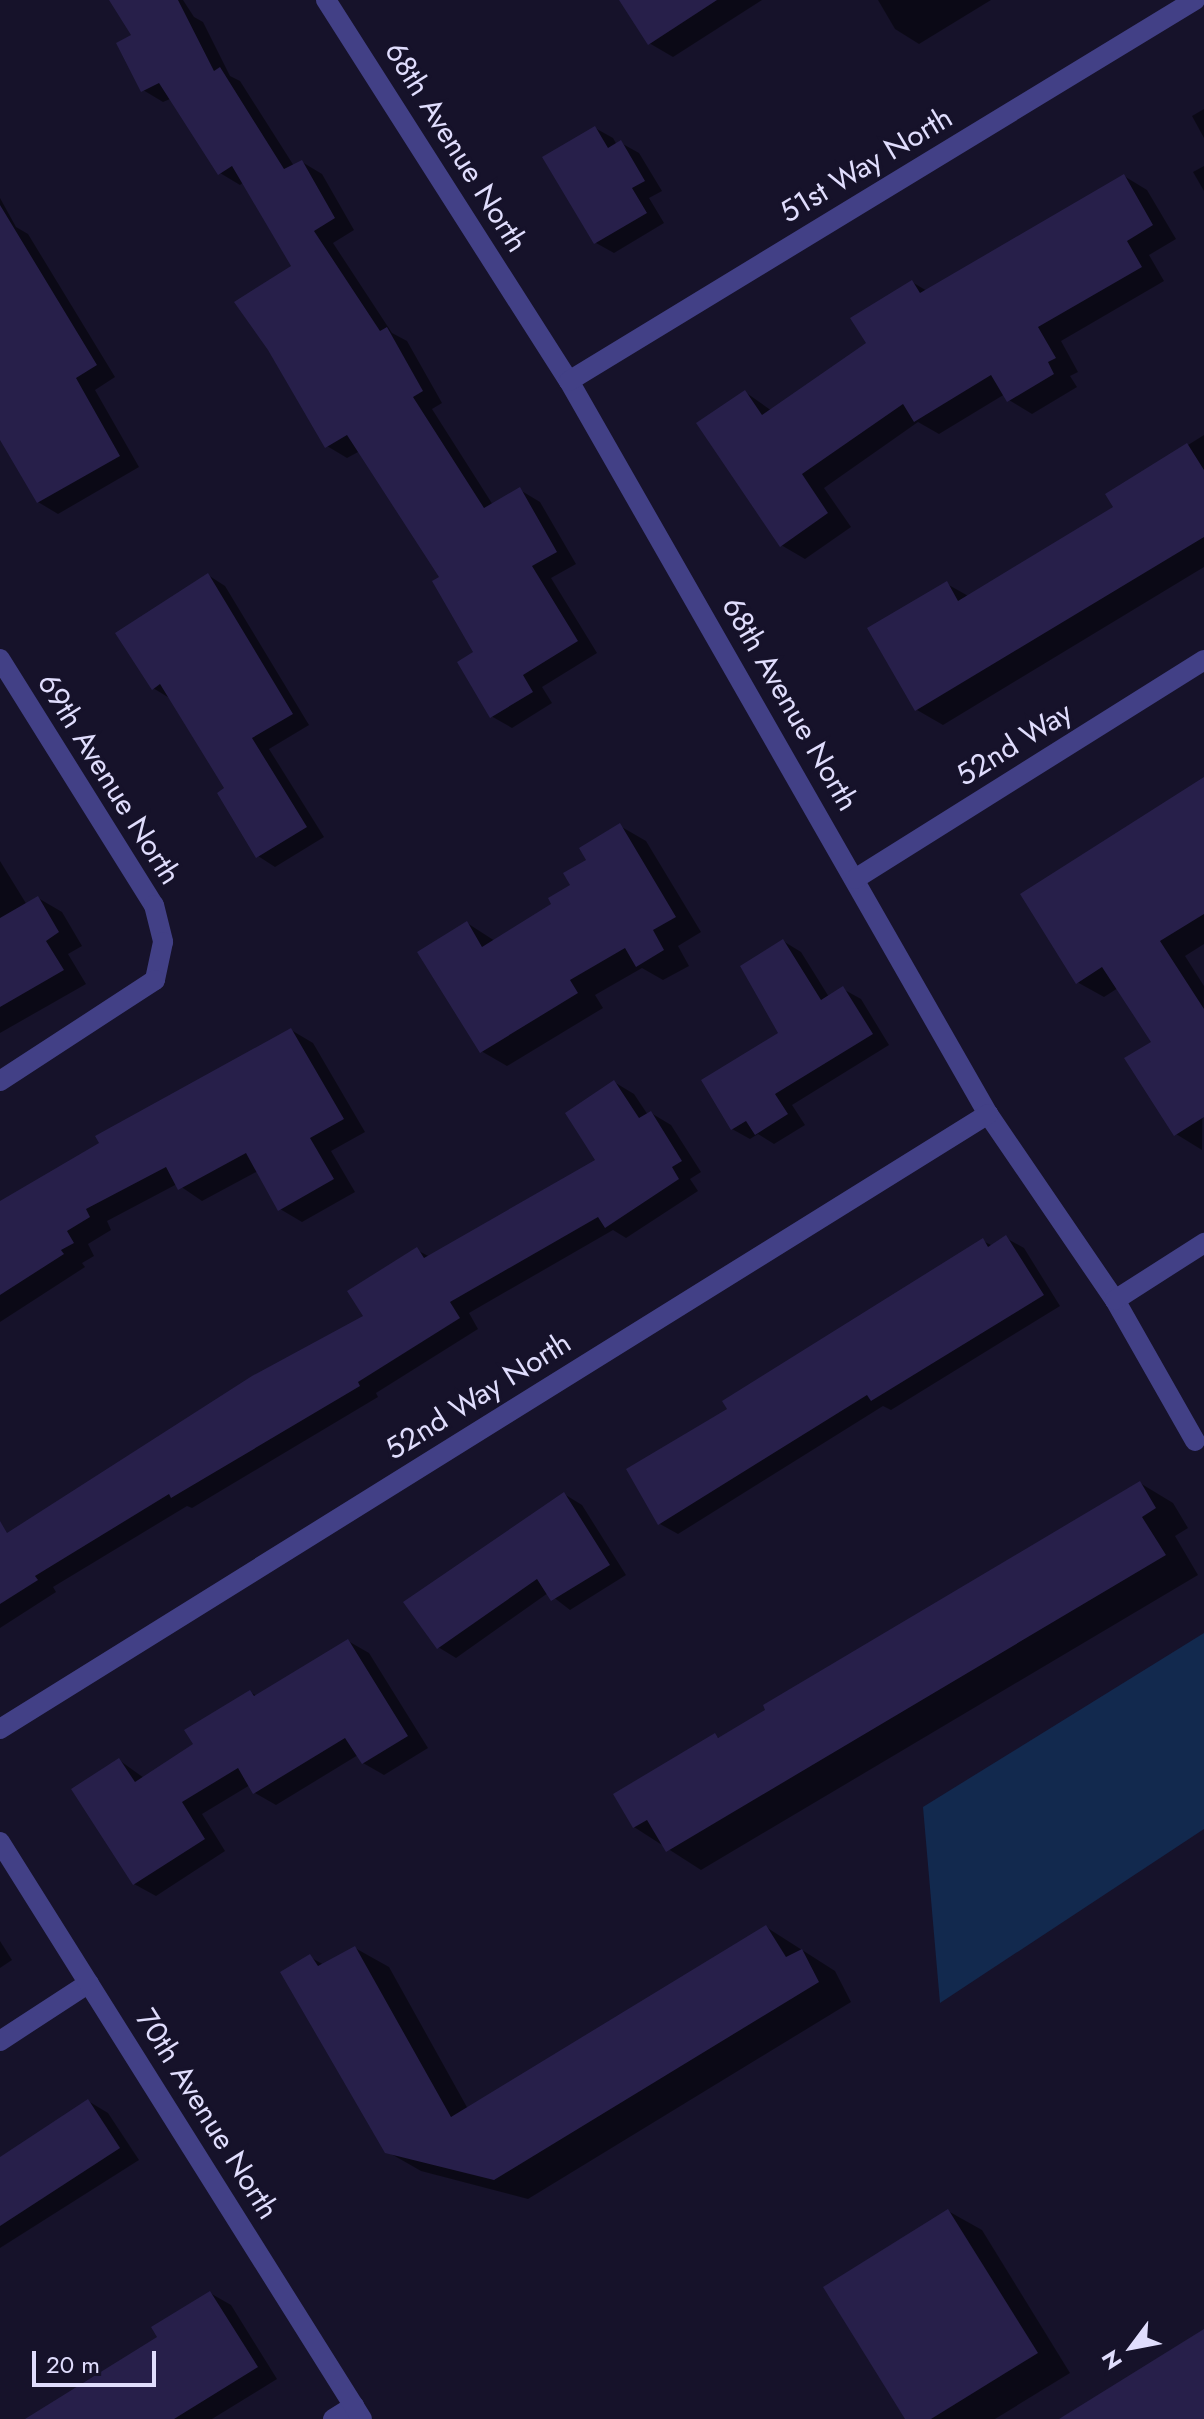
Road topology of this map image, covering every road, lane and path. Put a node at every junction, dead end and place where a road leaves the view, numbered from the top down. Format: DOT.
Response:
graph roads {
  1 [pos="326,0"];
  2 [pos="1195,0"];
  3 [pos="569,381"];
  4 [pos="0,659"];
  5 [pos="1204,660"];
  6 [pos="855,879"];
  7 [pos="0,1081"];
  8 [pos="988,1114"];
  9 [pos="1204,1243"];
  10 [pos="1115,1300"];
  11 [pos="1195,1441"];
  12 [pos="0,1729"];
  13 [pos="0,1842"];
  14 [pos="89,1983"];
  15 [pos="0,2041"];
  16 [pos="358,2412"];
  17 [pos="333,2419"];
  1 -- 3 [label="street, 68th Avenue North"];
  2 -- 3 [label="street, 51st Way North"];
  3 -- 6 [label="street, 68th Avenue North"];
  4 -- 7 [label="street, 69th Avenue North"];
  5 -- 6 [label="street, 52nd Way"];
  6 -- 8 [label="street, 68th Avenue North"];
  8 -- 10 [label="street, 68th Avenue North"];
  8 -- 12 [label="street, 52nd Way North"];
  9 -- 10 [label="street"];
  10 -- 11 [label="street, 68th Avenue North"];
  13 -- 14 [label="street, 70th Avenue North"];
  14 -- 15 [label="street"];
  14 -- 16 [label="street, 70th Avenue North"];
  16 -- 17 [label="street"];
}
